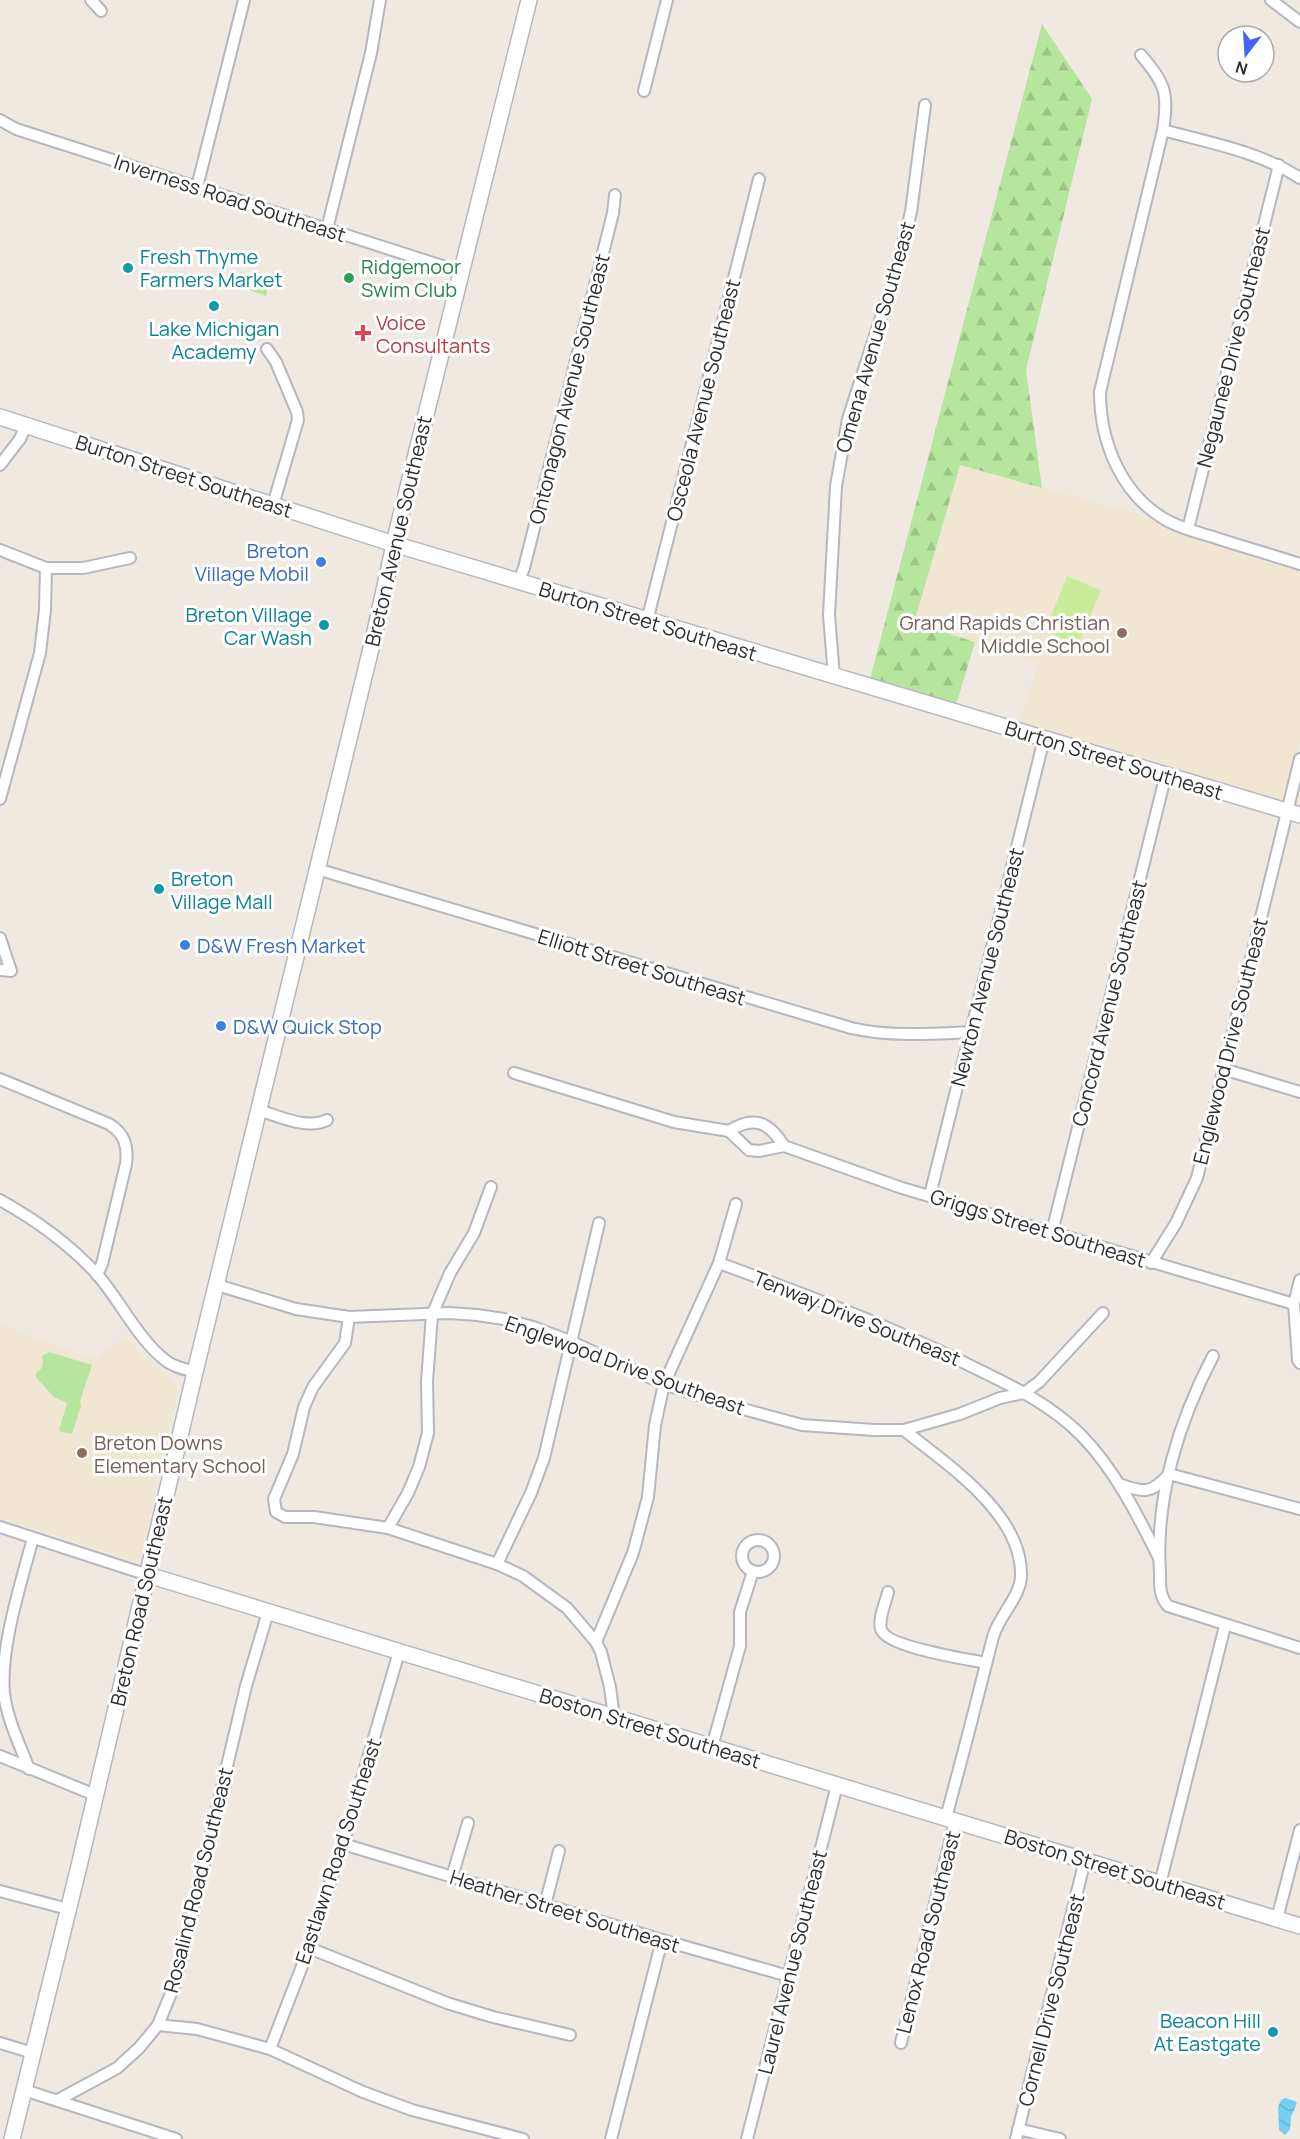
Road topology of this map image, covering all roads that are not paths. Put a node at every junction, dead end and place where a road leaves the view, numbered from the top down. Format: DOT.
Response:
graph roads {
  1 [pos="91,0"];
  2 [pos="244,0"];
  3 [pos="380,0"];
  4 [pos="529,0"];
  5 [pos="667,0"];
  6 [pos="1271,0"];
  7 [pos="101,11"];
  8 [pos="1300,21"];
  9 [pos="1141,55"];
  10 [pos="644,91"];
  11 [pos="925,105"];
  12 [pos="0,120"];
  13 [pos="1163,130"];
  14 [pos="1279,165"];
  15 [pos="1300,178"];
  16 [pos="759,179"];
  17 [pos="197,187"];
  18 [pos="615,195"];
  19 [pos="327,230"];
  20 [pos="461,272"];
  21 [pos="267,349"];
  22 [pos="0,417"];
  23 [pos="26,425"];
  24 [pos="0,465"];
  25 [pos="273,505"];
  26 [pos="1188,529"];
  27 [pos="394,544"];
  28 [pos="0,550"];
  29 [pos="130,558"];
  30 [pos="1300,564"];
  31 [pos="46,568"];
  32 [pos="518,582"];
  33 [pos="647,621"];
  34 [pos="834,677"];
  35 [pos="1044,739"];
  36 [pos="1300,759"];
  37 [pos="1166,774"];
  38 [pos="0,800"];
  39 [pos="1294,813"];
  40 [pos="318,869"];
  41 [pos="0,938"];
  42 [pos="6,971"];
  43 [pos="971,1032"];
  44 [pos="270,1063"];
  45 [pos="1223,1069"];
  46 [pos="514,1073"];
  47 [pos="0,1079"];
  48 [pos="1300,1092"];
  49 [pos="258,1110"];
  50 [pos="327,1120"];
  51 [pos="729,1131"];
  52 [pos="784,1146"];
  53 [pos="491,1187"];
  54 [pos="930,1195"];
  55 [pos="0,1200"];
  56 [pos="736,1204"];
  57 [pos="599,1223"];
  58 [pos="1052,1232"];
  59 [pos="719,1263"];
  60 [pos="1151,1263"];
  61 [pos="97,1275"];
  62 [pos="1300,1280"];
  63 [pos="217,1285"];
  64 [pos="1294,1304"];
  65 [pos="1103,1313"];
  66 [pos="432,1315"];
  67 [pos="350,1317"];
  68 [pos="570,1341"];
  69 [pos="1213,1356"];
  70 [pos="1300,1363"];
  71 [pos="195,1372"];
  72 [pos="664,1384"];
  73 [pos="1024,1393"];
  74 [pos="904,1430"];
  75 [pos="1169,1474"];
  76 [pos="1119,1484"];
  77 [pos="1300,1509"];
  78 [pos="0,1527"];
  79 [pos="388,1528"];
  80 [pos="33,1538"];
  81 [pos="1159,1558"];
  82 [pos="498,1564"];
  83 [pos="753,1571"];
  84 [pos="148,1575"];
  85 [pos="888,1592"];
  86 [pos="268,1612"];
  87 [pos="1225,1626"];
  88 [pos="3,1641"];
  89 [pos="596,1642"];
  90 [pos="1300,1648"];
  91 [pos="399,1652"];
  92 [pos="986,1663"];
  93 [pos="614,1717"];
  94 [pos="712,1747"];
  95 [pos="0,1756"];
  96 [pos="29,1769"];
  97 [pos="837,1785"];
  98 [pos="95,1795"];
  99 [pos="951,1819"];
  100 [pos="468,1823"];
  101 [pos="1300,1830"];
  102 [pos="343,1844"];
  103 [pos="559,1851"];
  104 [pos="1085,1860"];
  105 [pos="452,1877"];
  106 [pos="1160,1884"];
  107 [pos="0,1891"];
  108 [pos="545,1905"];
  109 [pos="68,1909"];
  110 [pos="1277,1919"];
  111 [pos="1300,1926"];
  112 [pos="662,1940"];
  113 [pos="309,1948"];
  114 [pos="788,1976"];
  115 [pos="158,2025"];
  116 [pos="570,2035"];
  117 [pos="0,2043"];
  118 [pos="901,2043"];
  119 [pos="270,2049"];
  120 [pos="33,2053"];
  121 [pos="24,2090"];
  122 [pos="58,2100"];
  123 [pos="1017,2134"];
  124 [pos="12,2139"];
  125 [pos="176,2139"];
  126 [pos="523,2139"];
  127 [pos="611,2139"];
  128 [pos="747,2139"];
  129 [pos="1060,2139"];
  1 -- 7 [label="street"];
  2 -- 17 [label="street"];
  3 -- 19 [label="street"];
  4 -- 20 [label="main road, Breton Avenue Southeast"];
  5 -- 10 [label="street"];
  6 -- 8 [label="street"];
  9 -- 13 [label="street"];
  11 -- 34 [label="street, Omena Avenue Southeast"];
  12 -- 17 [label="street, Inverness Road Southeast"];
  13 -- 14 [label="street"];
  13 -- 26 [label="street"];
  14 -- 15 [label="street"];
  14 -- 26 [label="street, Negaunee Drive Southeast"];
  16 -- 33 [label="street, Osceola Avenue Southeast"];
  17 -- 19 [label="street, Inverness Road Southeast"];
  18 -- 32 [label="street, Ontonagon Avenue Southeast"];
  19 -- 20 [label="street, Inverness Road Southeast"];
  20 -- 27 [label="main road, Breton Avenue Southeast"];
  21 -- 25 [label="street"];
  22 -- 23 [label="main road, Burton Street Southeast"];
  23 -- 24 [label="street"];
  23 -- 25 [label="main road, Burton Street Southeast"];
  25 -- 27 [label="main road, Burton Street Southeast"];
  26 -- 30 [label="street"];
  27 -- 32 [label="main road, Burton Street Southeast"];
  27 -- 40 [label="main road, Breton Avenue Southeast"];
  28 -- 31 [label="street"];
  29 -- 31 [label="street"];
  31 -- 38 [label="street"];
  32 -- 33 [label="main road, Burton Street Southeast"];
  33 -- 34 [label="main road, Burton Street Southeast"];
  34 -- 35 [label="main road, Burton Street Southeast"];
  35 -- 37 [label="main road, Burton Street Southeast"];
  35 -- 43 [label="street, Newton Avenue Southeast"];
  36 -- 39 [label="street, Englewood Drive Southeast"];
  37 -- 39 [label="main road, Burton Street Southeast"];
  37 -- 58 [label="street, Concord Avenue Southeast"];
  39 -- 45 [label="street, Englewood Drive Southeast"];
  40 -- 43 [label="street, Elliott Street Southeast"];
  40 -- 44 [label="main road, Breton Avenue Southeast"];
  41 -- 42 [label="street"];
  43 -- 54 [label="street, Newton Avenue Southeast"];
  44 -- 49 [label="main road, Breton Road Southeast"];
  45 -- 48 [label="street"];
  45 -- 60 [label="street, Englewood Drive Southeast"];
  46 -- 51 [label="street, Griggs Street Southeast"];
  47 -- 61 [label="street"];
  49 -- 50 [label="street"];
  49 -- 63 [label="main road, Breton Road Southeast"];
  51 -- 52 [label="street, Griggs Street Southeast"];
  51 -- 52 [label="street, Griggs Street Southeast"];
  52 -- 54 [label="street, Griggs Street Southeast"];
  53 -- 66 [label="street"];
  54 -- 58 [label="street, Griggs Street Southeast"];
  55 -- 61 [label="street"];
  56 -- 59 [label="street"];
  57 -- 68 [label="street"];
  58 -- 60 [label="street, Griggs Street Southeast"];
  59 -- 72 [label="street"];
  59 -- 73 [label="street, Tenway Drive Southeast"];
  60 -- 64 [label="street, Griggs Street Southeast"];
  61 -- 71 [label="street"];
  62 -- 64 [label="street"];
  63 -- 67 [label="street, Englewood Drive Southeast"];
  63 -- 71 [label="main road, Breton Road Southeast"];
  64 -- 70 [label="street"];
  65 -- 73 [label="street, Englewood Drive Southeast"];
  66 -- 67 [label="street, Englewood Drive Southeast"];
  66 -- 68 [label="street, Englewood Drive Southeast"];
  66 -- 79 [label="street"];
  67 -- 79 [label="street"];
  68 -- 72 [label="street, Englewood Drive Southeast"];
  68 -- 82 [label="street"];
  69 -- 75 [label="street"];
  71 -- 84 [label="main road, Breton Road Southeast"];
  72 -- 74 [label="street, Englewood Drive Southeast"];
  72 -- 89 [label="street"];
  73 -- 74 [label="street, Englewood Drive Southeast"];
  73 -- 76 [label="street, Tenway Drive Southeast"];
  74 -- 92 [label="street, Lenox Road Southeast"];
  75 -- 76 [label="street"];
  75 -- 77 [label="street"];
  75 -- 81 [label="street"];
  76 -- 81 [label="street, Tenway Drive Southeast"];
  78 -- 80 [label="street, Boston Street Southeast"];
  79 -- 82 [label="street"];
  80 -- 84 [label="street, Boston Street Southeast"];
  80 -- 88 [label="street"];
  81 -- 87 [label="street"];
  82 -- 89 [label="street"];
  83 -- 94 [label="street"];
  84 -- 86 [label="main road, Boston Street Southeast"];
  84 -- 98 [label="main road, Breton Road Southeast"];
  85 -- 92 [label="street"];
  86 -- 91 [label="main road, Boston Street Southeast"];
  86 -- 115 [label="street, Rosalind Road Southeast"];
  87 -- 90 [label="street"];
  87 -- 106 [label="street"];
  88 -- 96 [label="street"];
  89 -- 93 [label="street"];
  91 -- 93 [label="main road, Boston Street Southeast"];
  91 -- 102 [label="street, Eastlawn Road Southeast"];
  92 -- 99 [label="street, Lenox Road Southeast"];
  93 -- 94 [label="main road, Boston Street Southeast"];
  94 -- 97 [label="main road, Boston Street Southeast"];
  95 -- 96 [label="street"];
  96 -- 98 [label="street"];
  97 -- 99 [label="main road, Boston Street Southeast"];
  97 -- 114 [label="street, Laurel Avenue Southeast"];
  98 -- 109 [label="main road, Breton Road Southeast"];
  99 -- 104 [label="main road, Boston Street Southeast"];
  99 -- 118 [label="street, Lenox Road Southeast"];
  100 -- 105 [label="street"];
  101 -- 110 [label="street"];
  102 -- 105 [label="street, Heather Street Southeast"];
  102 -- 113 [label="street, Eastlawn Road Southeast"];
  103 -- 108 [label="street"];
  104 -- 106 [label="main road, Boston Street Southeast"];
  104 -- 123 [label="street, Cornell Drive Southeast"];
  105 -- 108 [label="street, Heather Street Southeast"];
  106 -- 110 [label="main road, Boston Street Southeast"];
  107 -- 109 [label="street"];
  108 -- 112 [label="street, Heather Street Southeast"];
  109 -- 120 [label="main road, Breton Road Southeast"];
  110 -- 111 [label="main road, Boston Street Southeast"];
  112 -- 114 [label="street, Heather Street Southeast"];
  112 -- 127 [label="street"];
  113 -- 116 [label="street"];
  113 -- 119 [label="street, Eastlawn Road Southeast"];
  114 -- 128 [label="street, Laurel Avenue Southeast"];
  115 -- 119 [label="street"];
  115 -- 122 [label="street, Rosalind Road Southeast"];
  117 -- 120 [label="street"];
  119 -- 126 [label="street"];
  120 -- 121 [label="main road, Breton Road Southeast"];
  121 -- 122 [label="street"];
  121 -- 124 [label="main road, Breton Road Southeast"];
  122 -- 125 [label="street"];
  123 -- 129 [label="street"];
}
